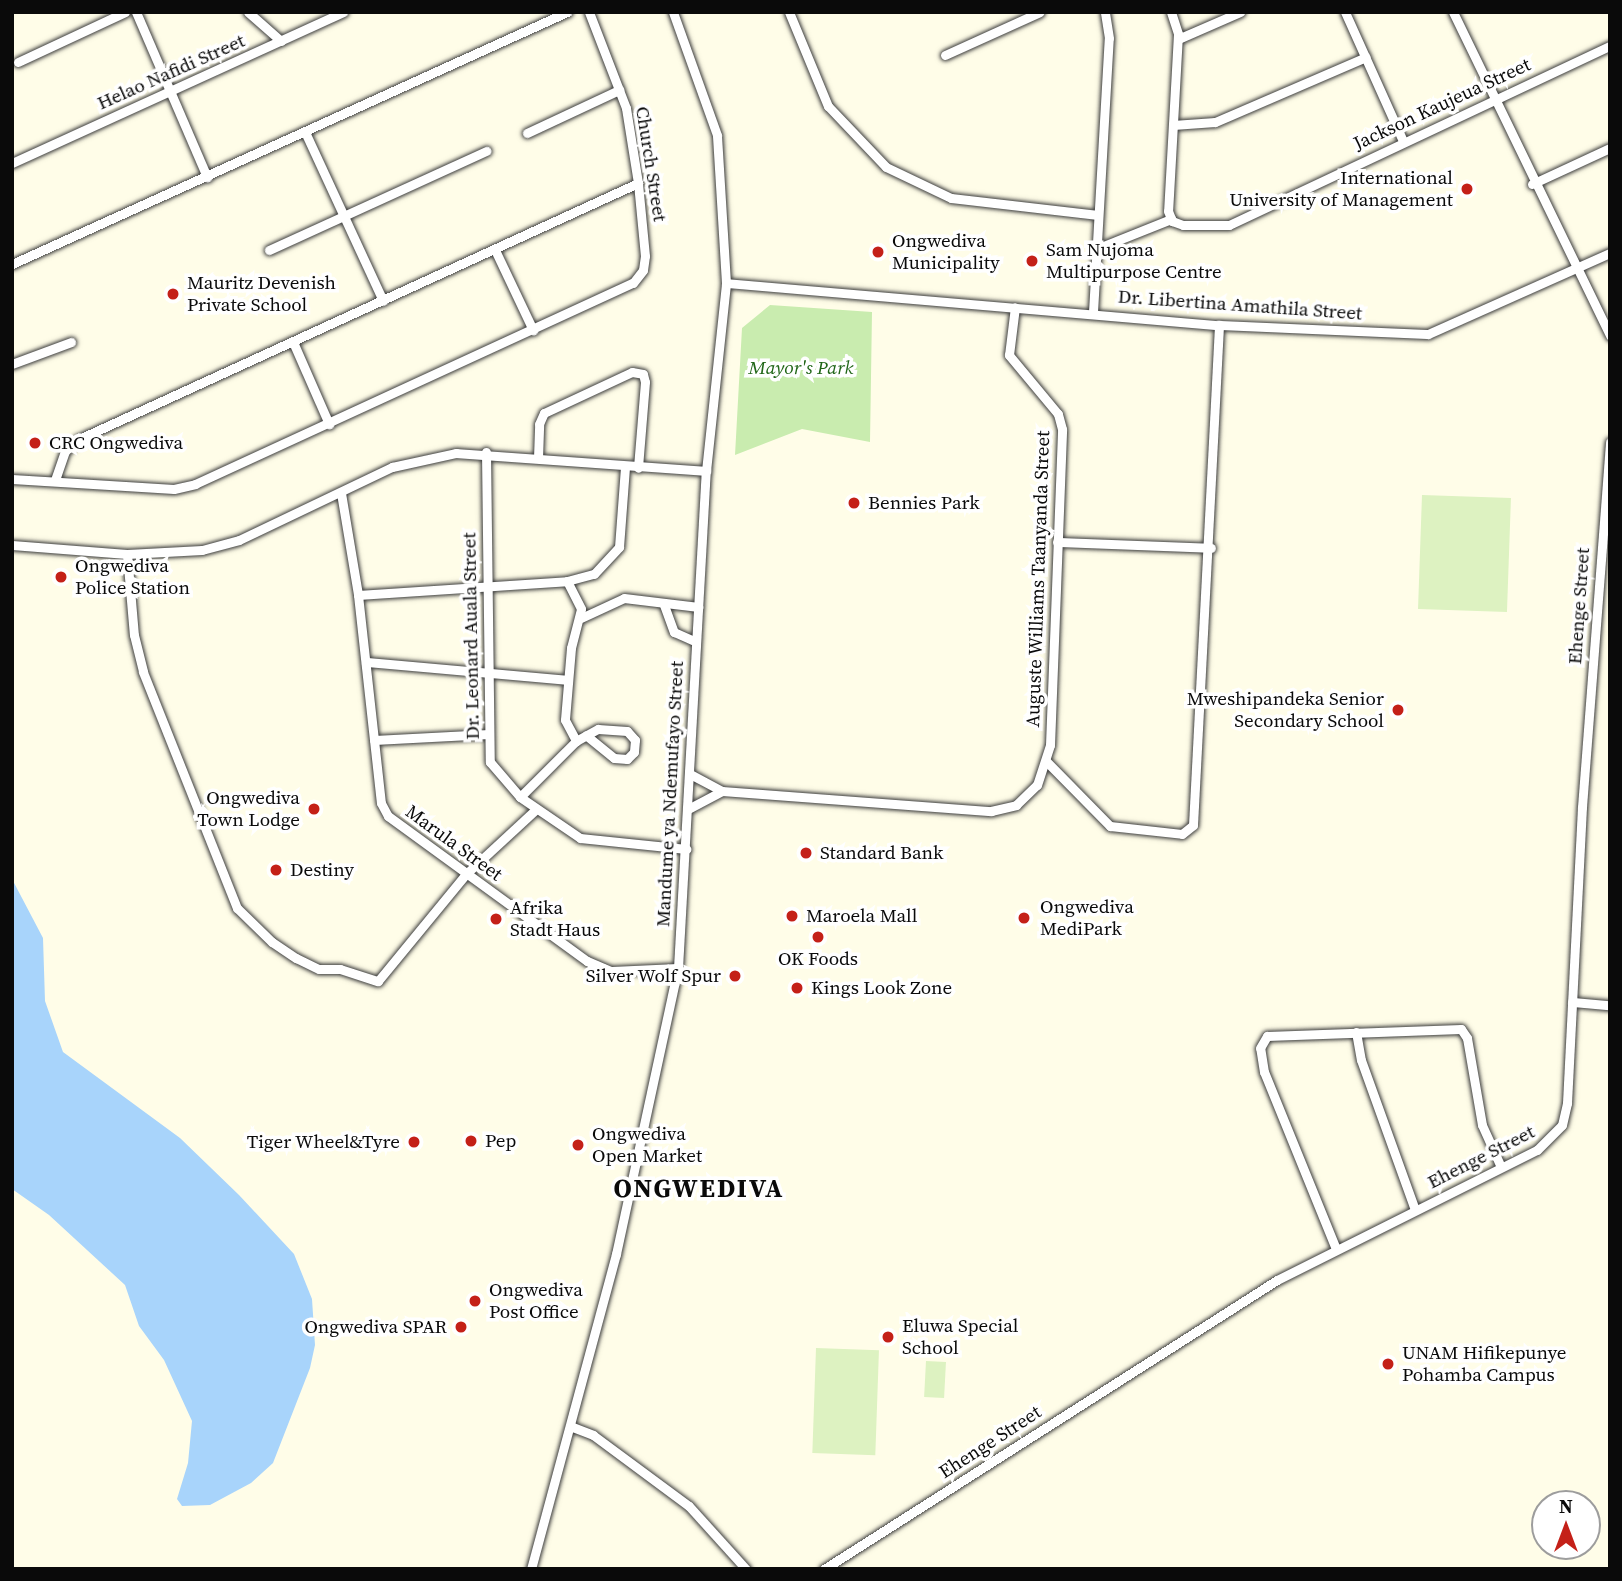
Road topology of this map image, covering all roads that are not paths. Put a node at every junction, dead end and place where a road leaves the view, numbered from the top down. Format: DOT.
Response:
graph roads {
  1 [pos="125,12"];
  2 [pos="136,12"];
  3 [pos="248,12"];
  4 [pos="343,12"];
  5 [pos="567,12"];
  6 [pos="589,12"];
  7 [pos="673,12"];
  8 [pos="789,12"];
  9 [pos="1040,12"];
  10 [pos="1105,12"];
  11 [pos="1171,12"];
  12 [pos="1240,12"];
  13 [pos="1345,12"];
  14 [pos="1455,13"];
  15 [pos="1178,39"];
  16 [pos="281,41"];
  17 [pos="1610,46"];
  18 [pos="944,55"];
  19 [pos="1366,57"];
  20 [pos="18,62"];
  21 [pos="619,90"];
  22 [pos="169,92"];
  23 [pos="1492,99"];
  24 [pos="1173,125"];
  25 [pos="304,132"];
  26 [pos="527,133"];
  27 [pos="1402,141"];
  28 [pos="1610,148"];
  29 [pos="486,151"];
  30 [pos="12,163"];
  31 [pos="207,177"];
  32 [pos="638,183"];
  33 [pos="1532,184"];
  34 [pos="1098,215"];
  35 [pos="344,216"];
  36 [pos="1171,219"];
  37 [pos="1096,249"];
  38 [pos="269,250"];
  39 [pos="495,250"];
  40 [pos="1610,253"];
  41 [pos="12,264"];
  42 [pos="1573,269"];
  43 [pos="726,283"];
  44 [pos="383,301"];
  45 [pos="1015,307"];
  46 [pos="1093,312"];
  47 [pos="1219,325"];
  48 [pos="533,330"];
  49 [pos="1609,331"];
  50 [pos="71,342"];
  51 [pos="293,342"];
  52 [pos="12,364"];
  53 [pos="329,424"];
  54 [pos="1610,442"];
  55 [pos="486,453"];
  56 [pos="538,458"];
  57 [pos="625,467"];
  58 [pos="638,468"];
  59 [pos="706,471"];
  60 [pos="12,479"];
  61 [pos="55,480"];
  62 [pos="341,493"];
  63 [pos="1605,533"];
  64 [pos="1057,542"];
  65 [pos="12,545"];
  66 [pos="1211,548"];
  67 [pos="127,554"];
  68 [pos="567,581"];
  69 [pos="489,585"];
  70 [pos="358,595"];
  71 [pos="664,605"];
  72 [pos="698,607"];
  73 [pos="1597,613"];
  74 [pos="1610,614"];
  75 [pos="581,618"];
  76 [pos="696,642"];
  77 [pos="366,662"];
  78 [pos="492,671"];
  79 [pos="567,680"];
  80 [pos="489,734"];
  81 [pos="586,735"];
  82 [pos="374,740"];
  83 [pos="576,741"];
  84 [pos="1047,762"];
  85 [pos="690,774"];
  86 [pos="722,791"];
  87 [pos="520,797"];
  88 [pos="688,808"];
  89 [pos="535,810"];
  90 [pos="686,849"];
  91 [pos="466,874"];
  92 [pos="678,968"];
  93 [pos="1572,1002"];
  94 [pos="1610,1005"];
  95 [pos="1356,1032"];
  96 [pos="1501,1167"];
  97 [pos="1415,1210"];
  98 [pos="1336,1249"];
  99 [pos="570,1426"];
  100 [pos="530,1569"];
  101 [pos="746,1569"];
  102 [pos="824,1569"];
  1 -- 20 [label="street"];
  2 -- 22 [label="street"];
  3 -- 16 [label="street"];
  4 -- 16 [label="street, Helao Nafidi Street"];
  5 -- 25 [label="street"];
  6 -- 21 [label="street, Church Street"];
  7 -- 43 [label="street, Mandume ya Ndemufayo Street"];
  8 -- 34 [label="street"];
  9 -- 18 [label="street"];
  10 -- 34 [label="street"];
  11 -- 15 [label="street"];
  12 -- 15 [label="street"];
  13 -- 19 [label="street"];
  14 -- 23 [label="street"];
  15 -- 24 [label="street"];
  16 -- 22 [label="street, Helao Nafidi Street"];
  17 -- 23 [label="street, Jackson Kaujeua Street"];
  19 -- 24 [label="street"];
  19 -- 27 [label="street"];
  21 -- 26 [label="street"];
  21 -- 32 [label="street, Church Street"];
  22 -- 30 [label="street, Helao Nafidi Street"];
  22 -- 31 [label="street"];
  23 -- 27 [label="street, Jackson Kaujeua Street"];
  23 -- 33 [label="street"];
  24 -- 36 [label="street"];
  25 -- 31 [label="street"];
  25 -- 35 [label="street"];
  27 -- 36 [label="street, Jackson Kaujeua Street"];
  28 -- 33 [label="street"];
  29 -- 35 [label="street"];
  31 -- 41 [label="street"];
  32 -- 39 [label="street"];
  32 -- 48 [label="street, Church Street"];
  33 -- 42 [label="street"];
  34 -- 37 [label="street"];
  35 -- 38 [label="street"];
  35 -- 44 [label="street"];
  36 -- 37 [label="street"];
  37 -- 46 [label="street"];
  39 -- 44 [label="street"];
  39 -- 48 [label="street"];
  40 -- 42 [label="street, Dr. Libertina Amathila Street"];
  42 -- 47 [label="street, Dr. Libertina Amathila Street"];
  42 -- 49 [label="street"];
  43 -- 45 [label="street, Dr. Libertina Amathila Street"];
  43 -- 59 [label="street, Mandume ya Ndemufayo Street"];
  44 -- 51 [label="street"];
  45 -- 46 [label="street, Dr. Libertina Amathila Street"];
  45 -- 64 [label="street, Auguste Williams Taanyanda Street"];
  46 -- 47 [label="street, Dr. Libertina Amathila Street"];
  47 -- 66 [label="street"];
  48 -- 53 [label="street"];
  50 -- 52 [label="street"];
  51 -- 53 [label="street"];
  51 -- 61 [label="street"];
  53 -- 61 [label="street"];
  54 -- 63 [label="street, Ehenge Street"];
  55 -- 56 [label="street"];
  55 -- 62 [label="street"];
  55 -- 69 [label="street, Dr. Leonard Auala Street"];
  56 -- 57 [label="street"];
  56 -- 58 [label="street"];
  57 -- 58 [label="street"];
  57 -- 68 [label="street"];
  58 -- 59 [label="street"];
  59 -- 72 [label="street, Mandume ya Ndemufayo Street"];
  60 -- 61 [label="street"];
  62 -- 67 [label="street"];
  62 -- 70 [label="street, Marula Street"];
  63 -- 73 [label="street, Ehenge Street"];
  64 -- 66 [label="street"];
  64 -- 84 [label="street, Auguste Williams Taanyanda Street"];
  65 -- 67 [label="street"];
  66 -- 84 [label="street"];
  67 -- 91 [label="street"];
  68 -- 69 [label="street"];
  68 -- 75 [label="street"];
  69 -- 70 [label="street"];
  69 -- 78 [label="street, Dr. Leonard Auala Street"];
  70 -- 77 [label="street, Marula Street"];
  71 -- 72 [label="street"];
  71 -- 75 [label="street"];
  71 -- 76 [label="street"];
  72 -- 76 [label="street, Mandume ya Ndemufayo Street"];
  73 -- 74 [label="street"];
  73 -- 93 [label="street, Ehenge Street"];
  75 -- 79 [label="street"];
  76 -- 85 [label="street, Mandume ya Ndemufayo Street"];
  77 -- 78 [label="street"];
  77 -- 82 [label="street, Marula Street"];
  78 -- 79 [label="street"];
  78 -- 80 [label="street, Dr. Leonard Auala Street"];
  79 -- 83 [label="street"];
  80 -- 82 [label="street"];
  80 -- 87 [label="street, Dr. Leonard Auala Street"];
  81 -- 81 [label="street"];
  81 -- 83 [label="street"];
  82 -- 91 [label="street, Marula Street"];
  83 -- 87 [label="street"];
  84 -- 86 [label="street, Auguste Williams Taanyanda Street"];
  85 -- 86 [label="street"];
  85 -- 88 [label="street, Mandume ya Ndemufayo Street"];
  86 -- 88 [label="street"];
  87 -- 89 [label="street, Dr. Leonard Auala Street"];
  88 -- 90 [label="street, Mandume ya Ndemufayo Street"];
  89 -- 90 [label="street, Dr. Leonard Auala Street"];
  89 -- 91 [label="street"];
  90 -- 92 [label="street, Mandume ya Ndemufayo Street"];
  91 -- 92 [label="street, Marula Street"];
  92 -- 99 [label="street, Mandume ya Ndemufayo Street"];
  93 -- 94 [label="street"];
  93 -- 96 [label="street, Ehenge Street"];
  95 -- 96 [label="street"];
  95 -- 97 [label="street"];
  95 -- 98 [label="street"];
  96 -- 97 [label="street, Ehenge Street"];
  97 -- 98 [label="street, Ehenge Street"];
  98 -- 102 [label="street, Ehenge Street"];
  99 -- 100 [label="street, Mandume ya Ndemufayo Street"];
  99 -- 101 [label="street"];
}
